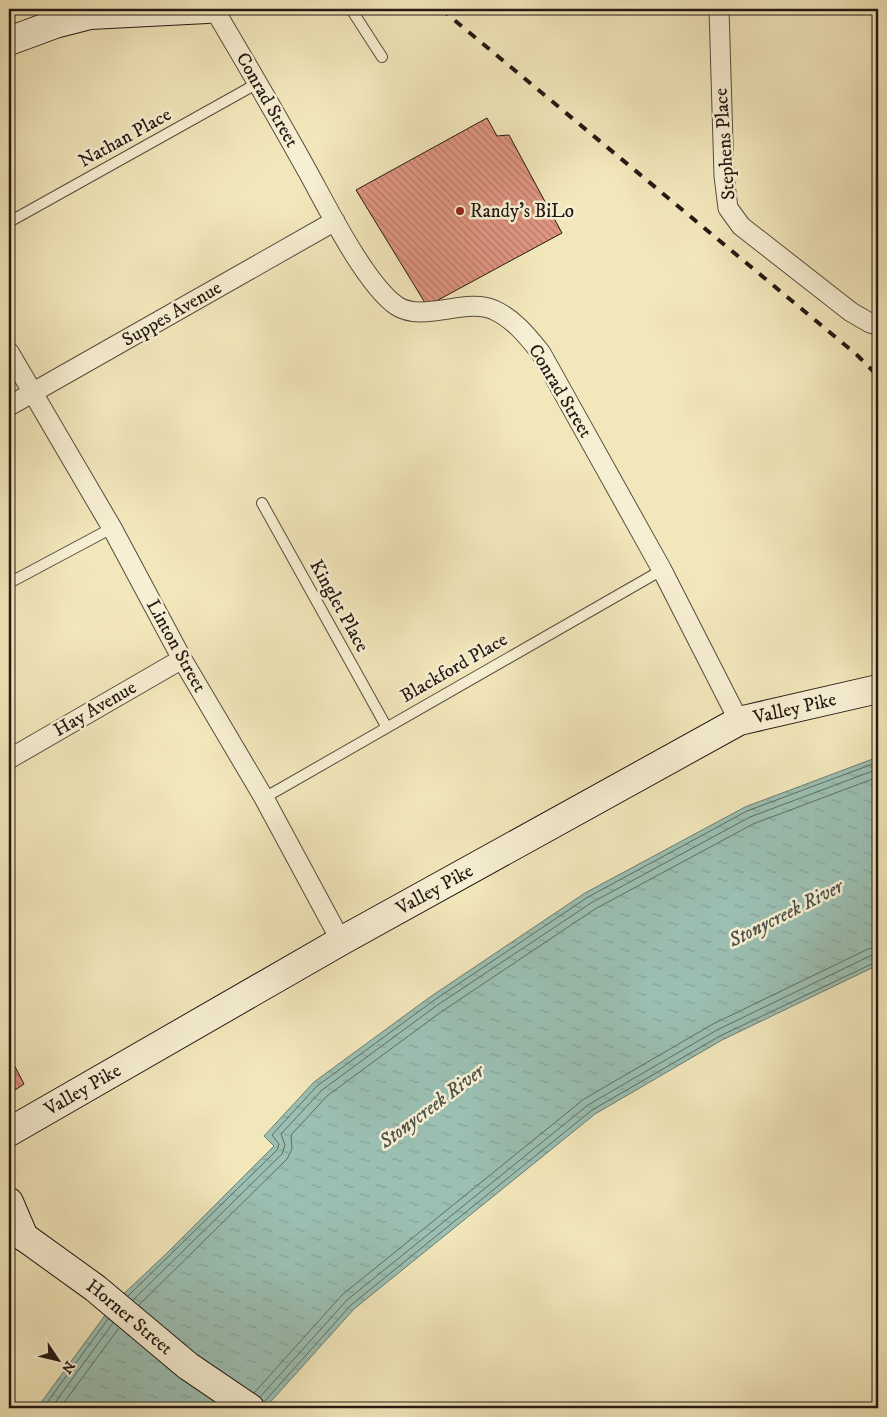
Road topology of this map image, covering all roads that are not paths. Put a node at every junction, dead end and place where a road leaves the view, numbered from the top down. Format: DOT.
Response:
graph roads {
  1 [pos="207,9"];
  2 [pos="214,9"];
  3 [pos="351,9"];
  4 [pos="719,9"];
  5 [pos="9,41"];
  6 [pos="382,56"];
  7 [pos="258,84"];
  8 [pos="335,221"];
  9 [pos="9,222"];
  10 [pos="878,325"];
  11 [pos="9,352"];
  12 [pos="31,394"];
  13 [pos="9,406"];
  14 [pos="262,503"];
  15 [pos="112,528"];
  16 [pos="662,570"];
  17 [pos="9,583"];
  18 [pos="182,659"];
  19 [pos="878,689"];
  20 [pos="740,721"];
  21 [pos="386,726"];
  22 [pos="9,759"];
  23 [pos="264,798"];
  24 [pos="341,941"];
  25 [pos="11,1136"];
  26 [pos="9,1202"];
  27 [pos="16,1231"];
  28 [pos="250,1408"];
  1 -- 5 [label="main road"];
  2 -- 7 [label="street, Conrad Street"];
  3 -- 6 [label="lane"];
  4 -- 10 [label="street, Stephens Place"];
  7 -- 8 [label="street, Conrad Street"];
  7 -- 9 [label="lane, Nathan Place"];
  8 -- 12 [label="street, Suppes Avenue"];
  8 -- 16 [label="street, Conrad Street"];
  11 -- 12 [label="street, Linton Street"];
  12 -- 13 [label="street, Suppes Avenue"];
  12 -- 15 [label="street, Linton Street"];
  14 -- 21 [label="lane, Kinglet Place"];
  15 -- 17 [label="lane"];
  15 -- 18 [label="street, Linton Street"];
  16 -- 20 [label="street, Conrad Street"];
  16 -- 21 [label="lane, Blackford Place"];
  18 -- 22 [label="street, Hay Avenue"];
  18 -- 23 [label="street, Linton Street"];
  19 -- 20 [label="main road, Valley Pike"];
  20 -- 24 [label="main road, Valley Pike"];
  21 -- 23 [label="lane, Blackford Place"];
  23 -- 24 [label="street, Linton Street"];
  24 -- 25 [label="main road, Valley Pike"];
  26 -- 27 [label="main road"];
  27 -- 28 [label="main road, Horner Street"];
}
